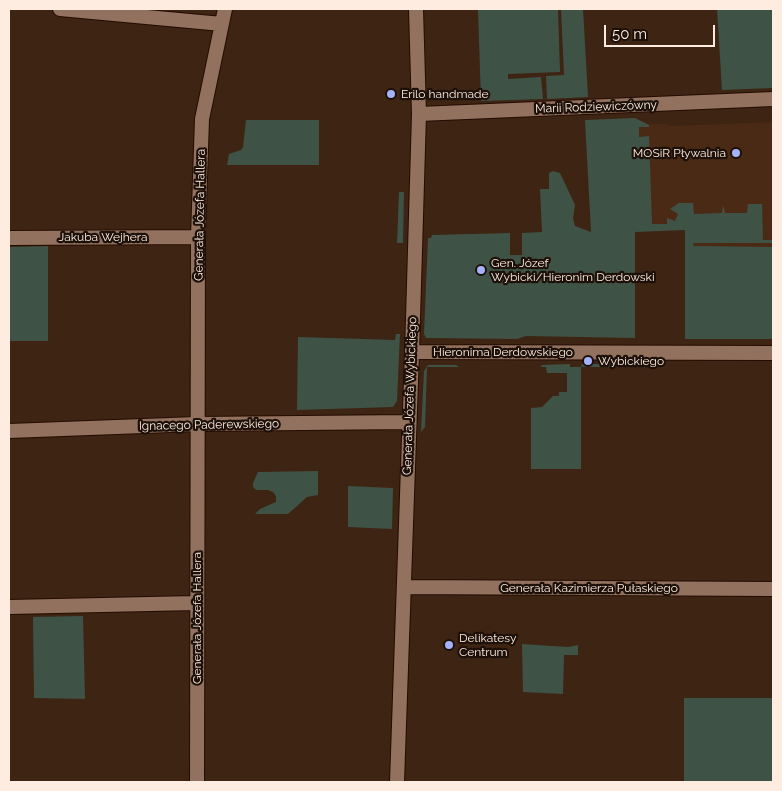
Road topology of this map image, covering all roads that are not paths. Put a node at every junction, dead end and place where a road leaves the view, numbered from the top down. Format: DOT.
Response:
graph roads {
  1 [pos="60,9"];
  2 [pos="225,9"];
  3 [pos="416,9"];
  4 [pos="222,24"];
  5 [pos="773,99"];
  6 [pos="419,114"];
  7 [pos="198,237"];
  8 [pos="9,238"];
  9 [pos="412,352"];
  10 [pos="773,353"];
  11 [pos="410,422"];
  12 [pos="197,429"];
  13 [pos="9,431"];
  14 [pos="404,587"];
  15 [pos="773,589"];
  16 [pos="196,603"];
  17 [pos="9,607"];
  18 [pos="197,782"];
  19 [pos="396,782"];
  1 -- 4 [label="street"];
  2 -- 4 [label="street, Generała Józefa Hallera"];
  3 -- 6 [label="street, Generała Józefa Wybickiego"];
  4 -- 7 [label="street, Generała Józefa Hallera"];
  5 -- 6 [label="street, Marii Rodziewiczówny"];
  6 -- 9 [label="street, Generała Józefa Wybickiego"];
  7 -- 8 [label="street, Jakuba Wejhera"];
  7 -- 12 [label="street, Generała Józefa Hallera"];
  9 -- 10 [label="street, Hieronima Derdowskiego"];
  9 -- 11 [label="street, Generała Józefa Wybickiego"];
  11 -- 12 [label="street, Ignacego Paderewskiego"];
  11 -- 14 [label="street, Generała Józefa Wybickiego"];
  12 -- 13 [label="street, Ignacego Paderewskiego"];
  12 -- 16 [label="street, Generała Józefa Hallera"];
  12 -- 18 [label="street, Generała Józefa Hallera"];
  14 -- 15 [label="street, Generała Kazimierza Pułaskiego"];
  14 -- 19 [label="street, Generała Józefa Wybickiego"];
  16 -- 17 [label="street"];
  16 -- 18 [label="street, Generała Józefa Hallera"];
}
